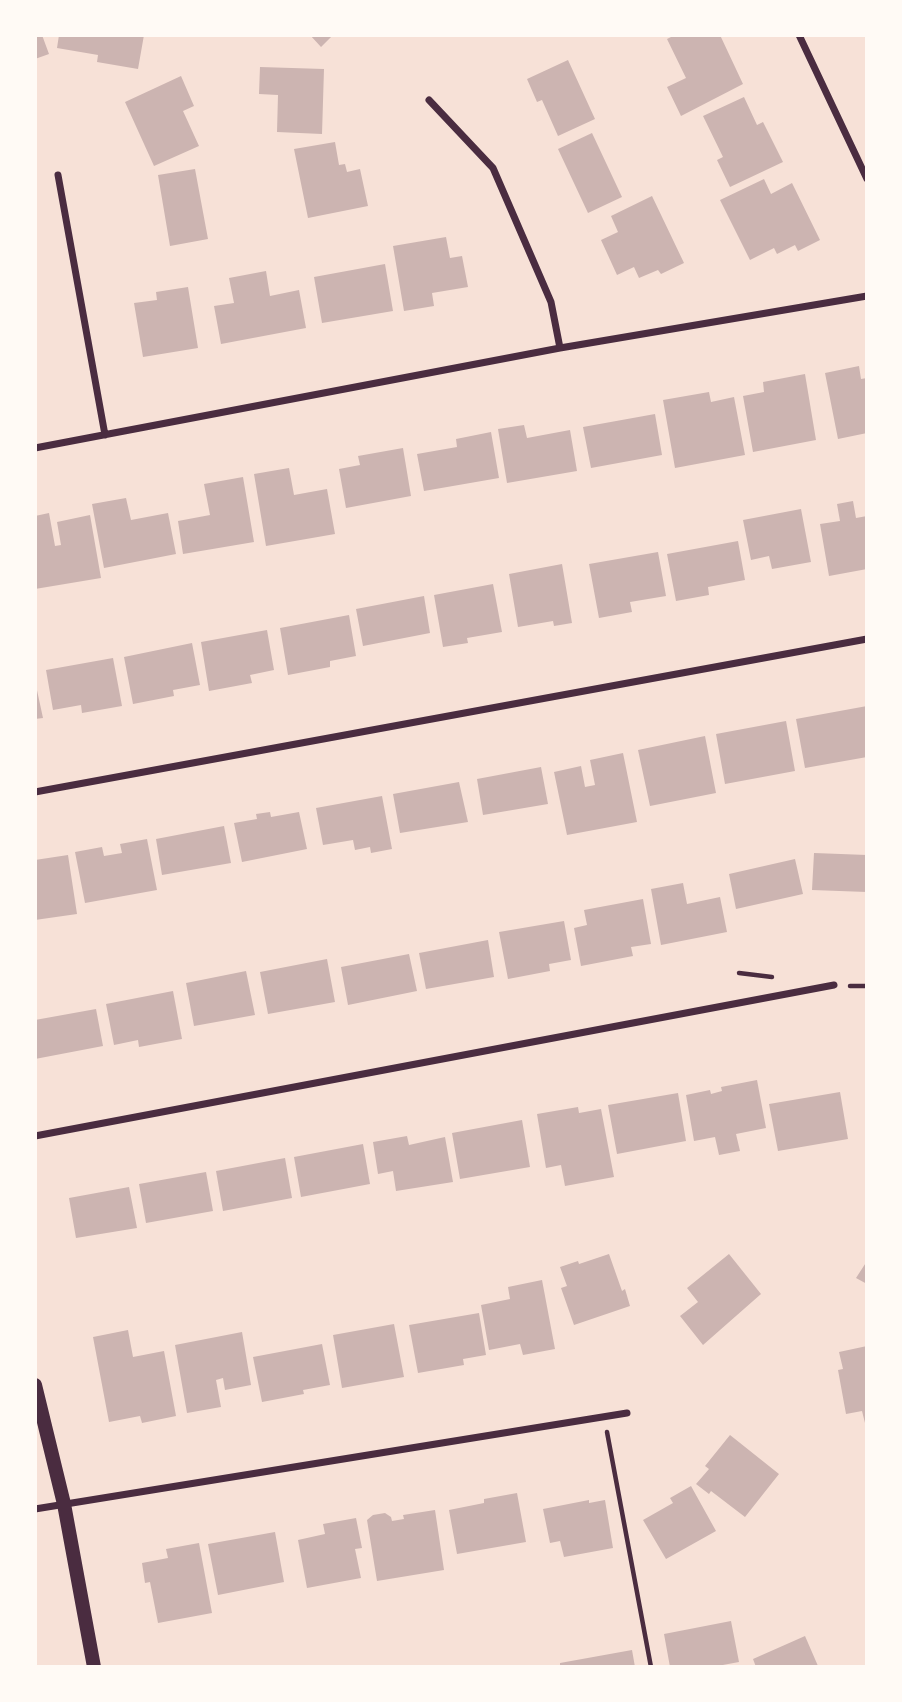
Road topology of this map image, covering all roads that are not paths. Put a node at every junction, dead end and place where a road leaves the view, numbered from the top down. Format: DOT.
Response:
graph roads {
  1 [pos="799,35"];
  2 [pos="429,100"];
  3 [pos="58,175"];
  4 [pos="867,179"];
  5 [pos="867,296"];
  6 [pos="560,348"];
  7 [pos="105,435"];
  8 [pos="35,448"];
  9 [pos="867,639"];
  10 [pos="35,792"];
  11 [pos="834,985"];
  12 [pos="35,1136"];
  13 [pos="35,1385"];
  14 [pos="628,1413"];
  15 [pos="64,1504"];
  16 [pos="35,1509"];
  17 [pos="94,1667"];
  1 -- 4 [label="street"];
  2 -- 6 [label="street"];
  3 -- 7 [label="street"];
  5 -- 6 [label="street"];
  6 -- 7 [label="street"];
  7 -- 8 [label="street"];
  9 -- 10 [label="street"];
  11 -- 12 [label="street"];
  13 -- 15 [label="main road"];
  14 -- 15 [label="street"];
  15 -- 16 [label="street"];
  15 -- 17 [label="main road"];
}
